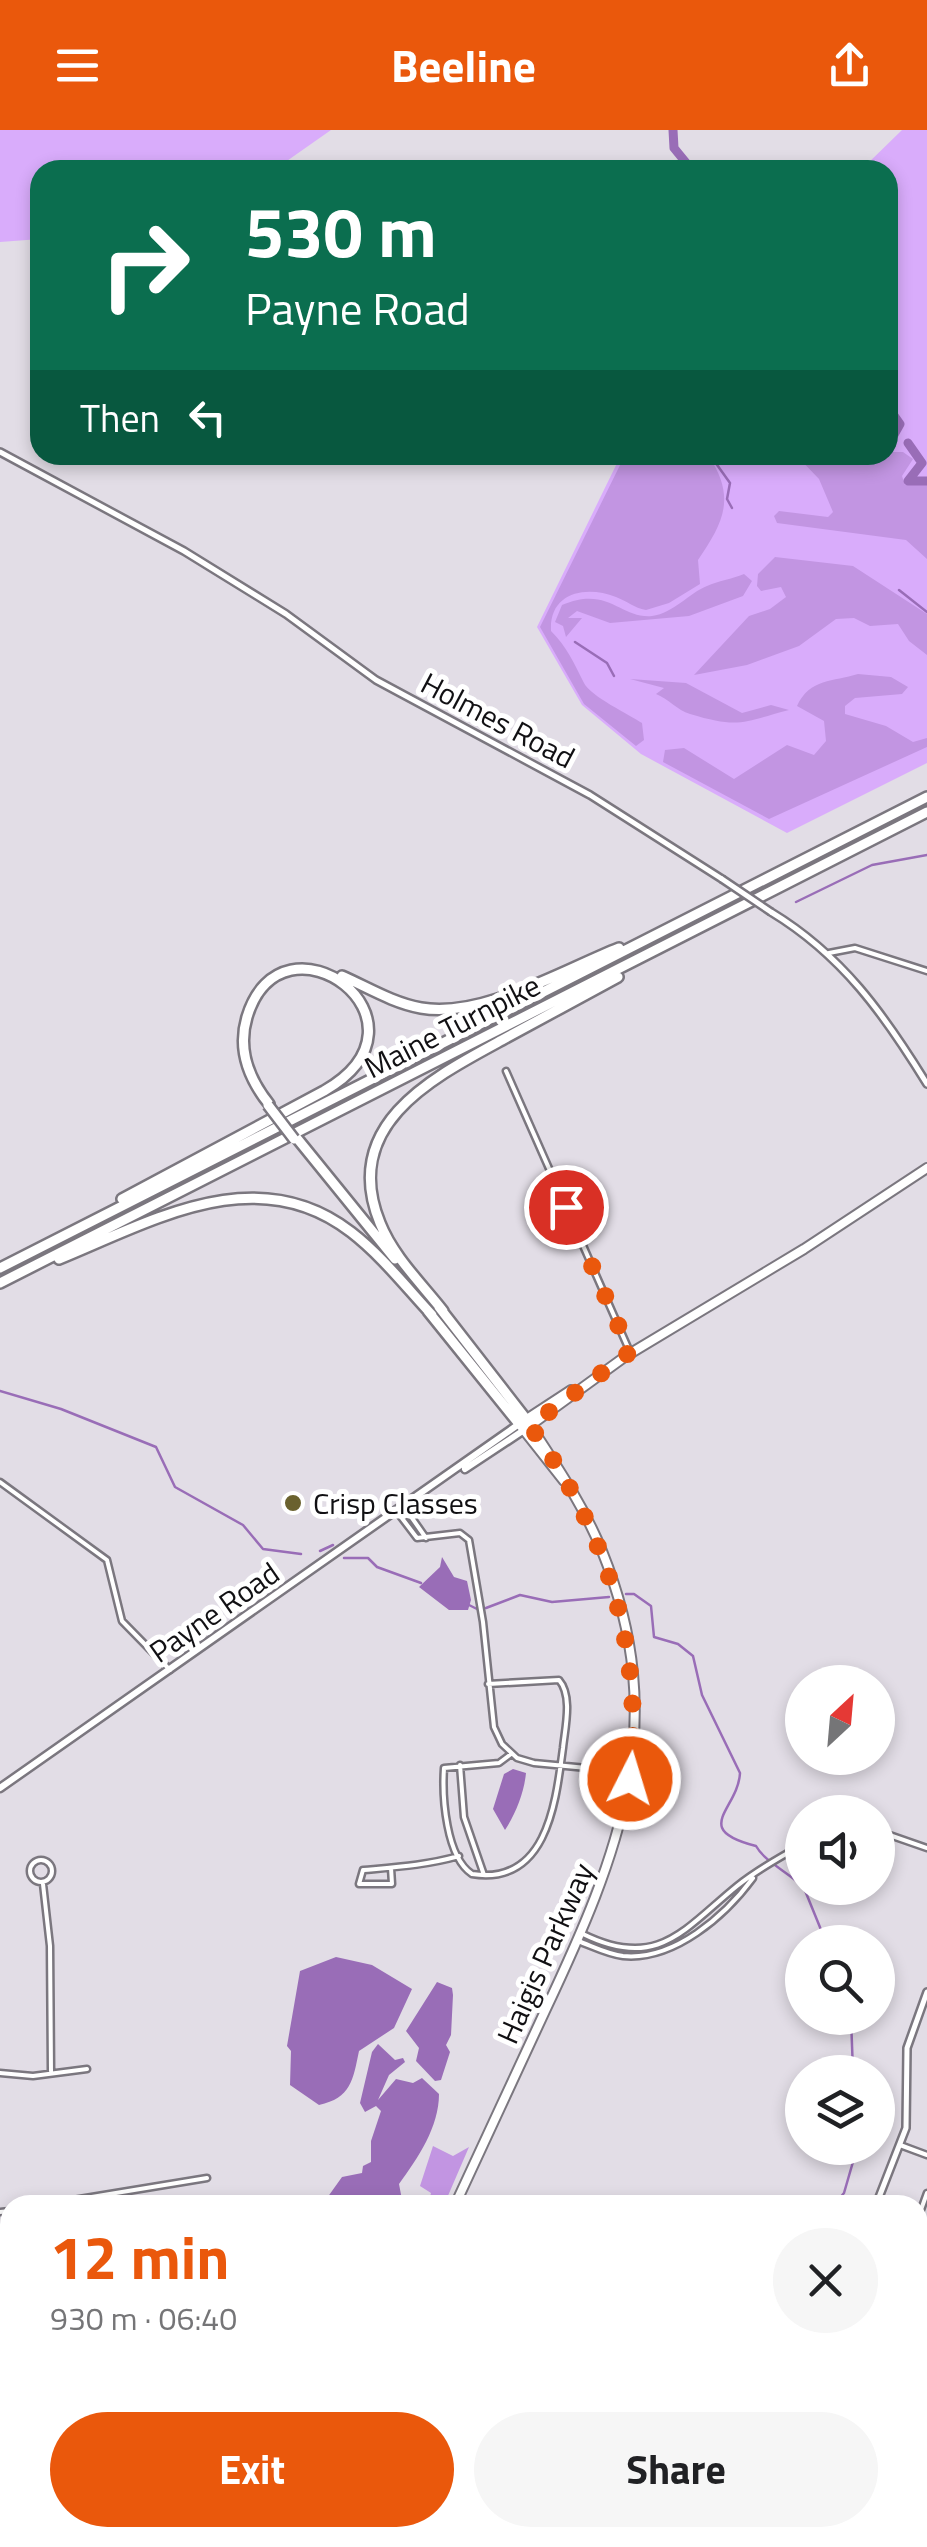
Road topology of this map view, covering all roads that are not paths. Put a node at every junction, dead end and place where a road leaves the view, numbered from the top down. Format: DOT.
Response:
graph roads {
  1 [pos="0,452"];
  2 [pos="927,797"];
  3 [pos="927,812"];
  4 [pos="700,927"];
  5 [pos="668,929"];
  6 [pos="828,953"];
  7 [pos="927,971"];
  8 [pos="506,1071"];
  9 [pos="927,1084"];
  10 [pos="268,1105"];
  11 [pos="295,1138"];
  12 [pos="927,1168"];
  13 [pos="110,1212"];
  14 [pos="0,1268"];
  15 [pos="5,1281"];
  16 [pos="443,1310"];
  17 [pos="432,1315"];
  18 [pos="630,1352"];
  19 [pos="525,1425"];
  20 [pos="0,1482"];
  21 [pos="401,1510"];
  22 [pos="170,1670"];
  23 [pos="488,1684"];
  24 [pos="511,1754"];
  25 [pos="460,1765"];
  26 [pos="560,1766"];
  27 [pos="630,1776"];
  28 [pos="0,1788"];
  29 [pos="895,1836"];
  30 [pos="927,1848"];
  31 [pos="785,1855"];
  32 [pos="459,1856"];
  33 [pos="392,1868"];
  34 [pos="484,1875"];
  35 [pos="43,1884"];
  36 [pos="580,1937"];
  37 [pos="927,1992"];
  38 [pos="925,2003"];
  39 [pos="88,2069"];
  40 [pos="51,2071"];
  41 [pos="0,2073"];
  42 [pos="900,2145"];
  43 [pos="927,2155"];
  44 [pos="191,2170"];
  45 [pos="207,2178"];
  46 [pos="191,2181"];
  47 [pos="104,2195"];
  48 [pos="460,2195"];
  49 [pos="880,2195"];
  1 -- 6 [label="street, Holmes Road, bridge"];
  2 -- 5 [label="highway, Maine Turnpike"];
  3 -- 4 [label="highway, Maine Turnpike"];
  4 -- 15 [label="highway, Maine Turnpike"];
  4 -- 16 [label="highway"];
  5 -- 10 [label="highway"];
  5 -- 13 [label="highway, Maine Turnpike"];
  6 -- 7 [label="street"];
  6 -- 9 [label="street, Holmes Road"];
  8 -- 18 [label="street"];
  10 -- 11 [label="highway, bridge"];
  10 -- 13 [label="highway"];
  11 -- 16 [label="highway"];
  11 -- 17 [label="highway"];
  12 -- 18 [label="main road, Payne Road"];
  13 -- 14 [label="highway, Maine Turnpike"];
  15 -- 17 [label="highway"];
  16 -- 19 [label="highway"];
  17 -- 19 [label="highway"];
  18 -- 19 [label="main road, Payne Road"];
  19 -- 21 [label="main road, Payne Road"];
  19 -- 27 [label="main road, Haigis Parkway"];
  20 -- 22 [label="street"];
  21 -- 22 [label="main road, Payne Road"];
  21 -- 23 [label="street"];
  22 -- 28 [label="main road, Payne Road"];
  23 -- 24 [label="street"];
  23 -- 26 [label="street"];
  24 -- 25 [label="street"];
  24 -- 26 [label="street"];
  25 -- 32 [label="street"];
  25 -- 34 [label="street"];
  26 -- 27 [label="street"];
  26 -- 34 [label="street"];
  27 -- 36 [label="main road, Haigis Parkway"];
  29 -- 30 [label="street"];
  31 -- 36 [label="street"];
  32 -- 33 [label="street"];
  32 -- 34 [label="street"];
  33 -- 33 [label="street"];
  35 -- 35 [label="street"];
  35 -- 40 [label="street"];
  36 -- 48 [label="main road, Haigis Parkway"];
  37 -- 38 [label="street"];
  38 -- 42 [label="street"];
  39 -- 40 [label="street"];
  40 -- 41 [label="street"];
  42 -- 43 [label="street"];
  42 -- 49 [label="street"];
  44 -- 46 [label="street"];
  45 -- 46 [label="street"];
  46 -- 47 [label="street"];
}
